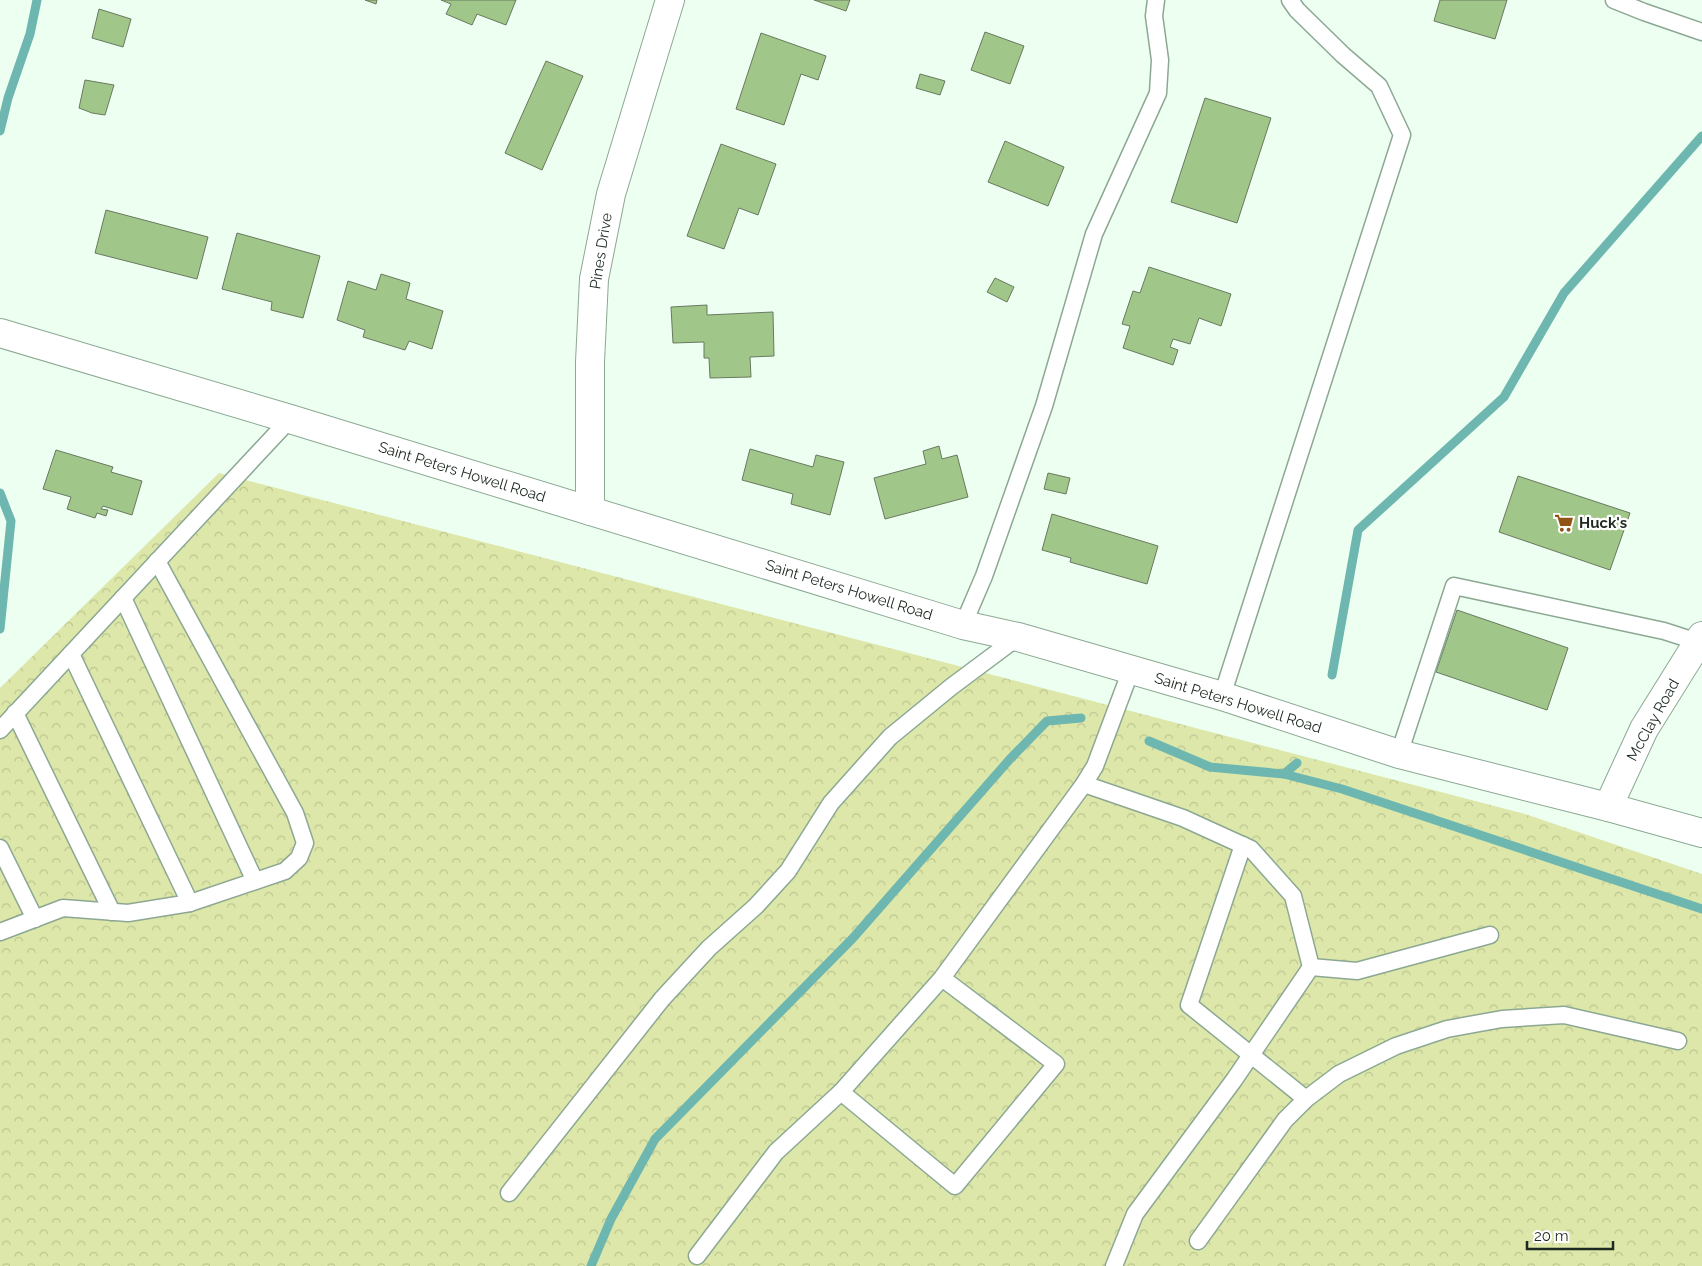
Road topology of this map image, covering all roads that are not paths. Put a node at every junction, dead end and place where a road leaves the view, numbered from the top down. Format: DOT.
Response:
graph roads {
  1 [pos="670,0"];
  2 [pos="1156,0"];
  3 [pos="1290,0"];
  4 [pos="1614,0"];
  5 [pos="1702,32"];
  6 [pos="0,333"];
  7 [pos="290,419"];
  8 [pos="590,511"];
  9 [pos="158,561"];
  10 [pos="123,598"];
  11 [pos="963,625"];
  12 [pos="1018,637"];
  13 [pos="1700,639"];
  14 [pos="71,654"];
  15 [pos="1131,670"];
  16 [pos="1222,696"];
  17 [pos="15,713"];
  18 [pos="0,730"];
  19 [pos="1399,754"];
  20 [pos="1084,784"];
  21 [pos="1608,807"];
  22 [pos="1702,834"];
  23 [pos="1243,845"];
  24 [pos="0,848"];
  25 [pos="255,881"];
  26 [pos="190,903"];
  27 [pos="112,912"];
  28 [pos="35,918"];
  29 [pos="0,932"];
  30 [pos="1490,935"];
  31 [pos="1311,967"];
  32 [pos="942,978"];
  33 [pos="1678,1041"];
  34 [pos="1250,1055"];
  35 [pos="841,1092"];
  36 [pos="1306,1099"];
  37 [pos="509,1194"];
  38 [pos="1198,1240"];
  39 [pos="697,1256"];
  40 [pos="1114,1266"];
  1 -- 8 [label="main road, Pines Drive"];
  2 -- 11 [label="lane"];
  3 -- 16 [label="lane"];
  4 -- 5 [label="lane"];
  6 -- 7 [label="main road, Saint Peters Howell Road"];
  7 -- 8 [label="main road, Saint Peters Howell Road"];
  7 -- 9 [label="lane"];
  8 -- 11 [label="main road, Saint Peters Howell Road"];
  9 -- 10 [label="lane"];
  9 -- 25 [label="lane"];
  10 -- 14 [label="lane"];
  10 -- 25 [label="lane"];
  11 -- 12 [label="main road, Saint Peters Howell Road"];
  12 -- 15 [label="main road, Saint Peters Howell Road"];
  12 -- 37 [label="lane"];
  13 -- 19 [label="lane"];
  13 -- 21 [label="main road, McClay Road"];
  14 -- 17 [label="lane"];
  14 -- 26 [label="lane"];
  15 -- 16 [label="main road, Saint Peters Howell Road"];
  15 -- 20 [label="lane"];
  16 -- 19 [label="main road, Saint Peters Howell Road"];
  17 -- 18 [label="lane"];
  17 -- 27 [label="lane"];
  19 -- 21 [label="main road, Saint Peters Howell Road"];
  20 -- 23 [label="lane"];
  20 -- 32 [label="lane"];
  21 -- 22 [label="main road, Saint Peters Howell Road"];
  23 -- 31 [label="lane"];
  23 -- 34 [label="lane"];
  24 -- 28 [label="lane"];
  25 -- 26 [label="lane"];
  26 -- 27 [label="lane"];
  27 -- 28 [label="lane"];
  28 -- 29 [label="lane"];
  30 -- 31 [label="lane"];
  31 -- 34 [label="lane"];
  32 -- 35 [label="lane"];
  32 -- 35 [label="lane"];
  33 -- 36 [label="lane"];
  34 -- 36 [label="lane"];
  34 -- 40 [label="lane"];
  35 -- 39 [label="lane"];
  36 -- 38 [label="lane"];
}
